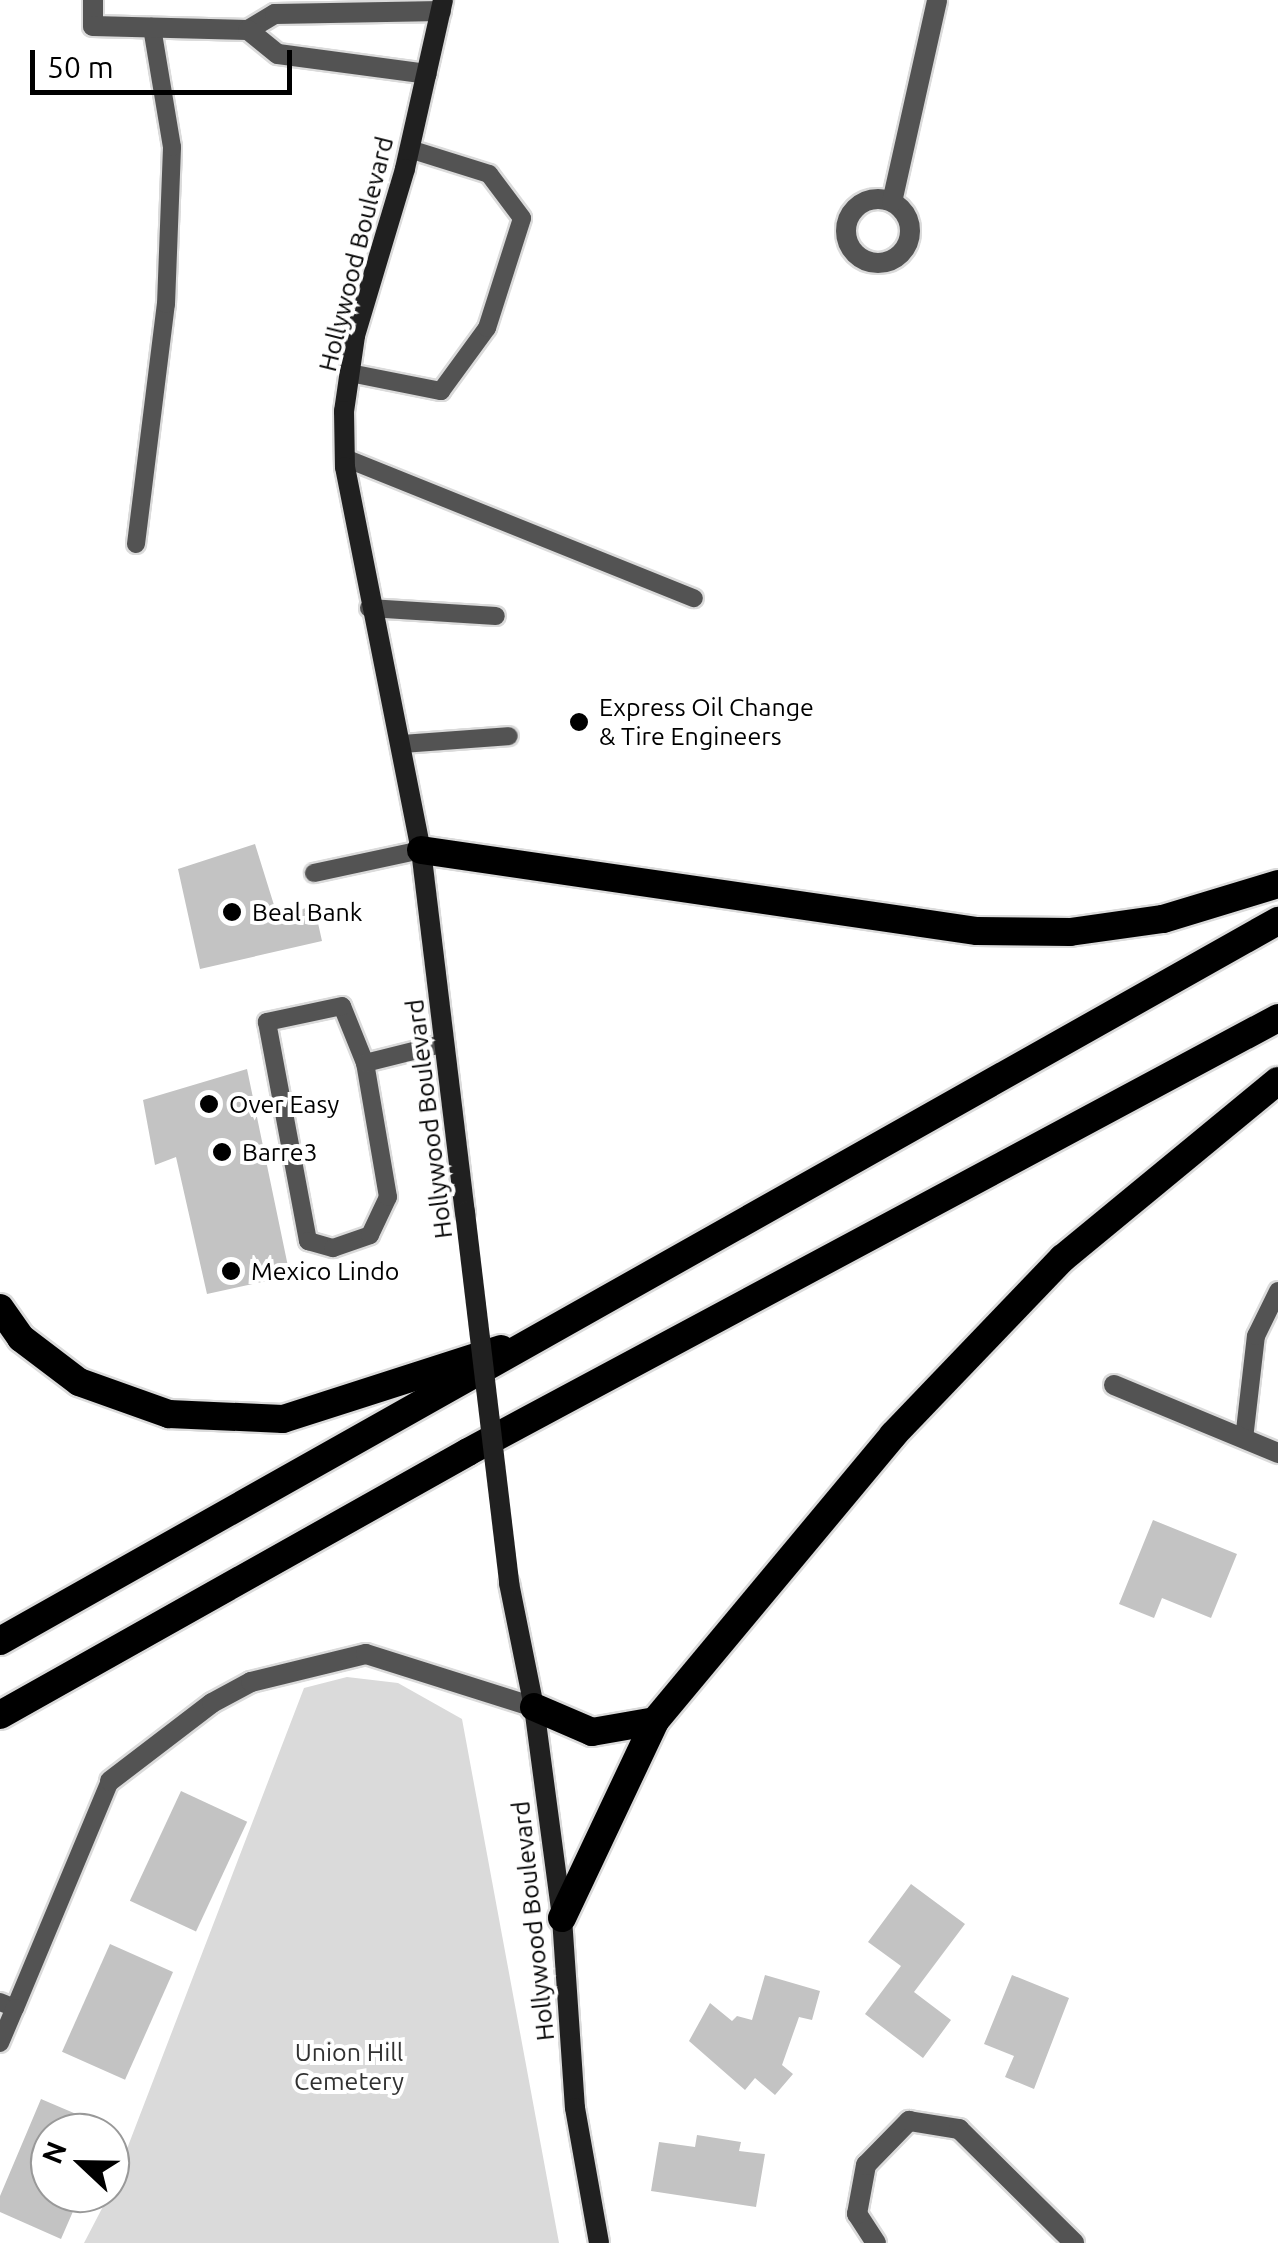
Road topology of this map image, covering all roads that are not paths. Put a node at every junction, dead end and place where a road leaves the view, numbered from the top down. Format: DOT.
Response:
graph roads {
  1 [pos="92,0"];
  2 [pos="937,0"];
  3 [pos="442,5"];
  4 [pos="152,28"];
  5 [pos="248,30"];
  6 [pos="427,74"];
  7 [pos="409,149"];
  8 [pos="892,202"];
  9 [pos="350,373"];
  10 [pos="345,458"];
  11 [pos="136,544"];
  12 [pos="694,598"];
  13 [pos="369,608"];
  14 [pos="496,616"];
  15 [pos="509,736"];
  16 [pos="402,744"];
  17 [pos="421,850"];
  18 [pos="314,872"];
  19 [pos="1278,884"];
  20 [pos="1278,921"];
  21 [pos="1278,1018"];
  22 [pos="445,1043"];
  23 [pos="365,1064"];
  24 [pos="1278,1080"];
  25 [pos="1278,1291"];
  26 [pos="0,1308"];
  27 [pos="555,1332"];
  28 [pos="1114,1386"];
  29 [pos="1244,1439"];
  30 [pos="1278,1453"];
  31 [pos="0,1641"];
  32 [pos="534,1707"];
  33 [pos="0,1714"];
  34 [pos="655,1721"];
  35 [pos="110,1781"];
  36 [pos="562,1918"];
  37 [pos="8,2005"];
  38 [pos="0,2043"];
  39 [pos="600,2243"];
  40 [pos="876,2243"];
  41 [pos="1074,2243"];
  1 -- 4 [label="street"];
  2 -- 8 [label="street"];
  3 -- 5 [label="street"];
  3 -- 6 [label="main road, Hollywood Boulevard"];
  4 -- 5 [label="street"];
  4 -- 11 [label="lane"];
  5 -- 6 [label="street"];
  6 -- 7 [label="main road, Hollywood Boulevard"];
  7 -- 9 [label="main road, Hollywood Boulevard"];
  7 -- 9 [label="lane"];
  9 -- 10 [label="main road, Hollywood Boulevard"];
  10 -- 12 [label="lane"];
  10 -- 13 [label="main road, Hollywood Boulevard"];
  13 -- 14 [label="lane"];
  13 -- 16 [label="main road, Hollywood Boulevard"];
  15 -- 16 [label="lane"];
  16 -- 17 [label="main road, Hollywood Boulevard"];
  17 -- 18 [label="lane"];
  17 -- 19 [label="highway"];
  17 -- 22 [label="main road, Hollywood Boulevard"];
  20 -- 27 [label="highway"];
  21 -- 33 [label="highway"];
  22 -- 23 [label="lane"];
  22 -- 32 [label="main road, Hollywood Boulevard, bridge"];
  23 -- 23 [label="lane"];
  24 -- 34 [label="highway"];
  25 -- 29 [label="lane"];
  26 -- 27 [label="highway"];
  27 -- 31 [label="highway"];
  28 -- 29 [label="street"];
  29 -- 30 [label="street"];
  32 -- 34 [label="highway"];
  32 -- 35 [label="street"];
  32 -- 36 [label="main road, Hollywood Boulevard"];
  34 -- 36 [label="highway"];
  35 -- 37 [label="lane"];
  36 -- 39 [label="main road, Hollywood Boulevard"];
  37 -- 38 [label="lane"];
  40 -- 41 [label="street"];
}
